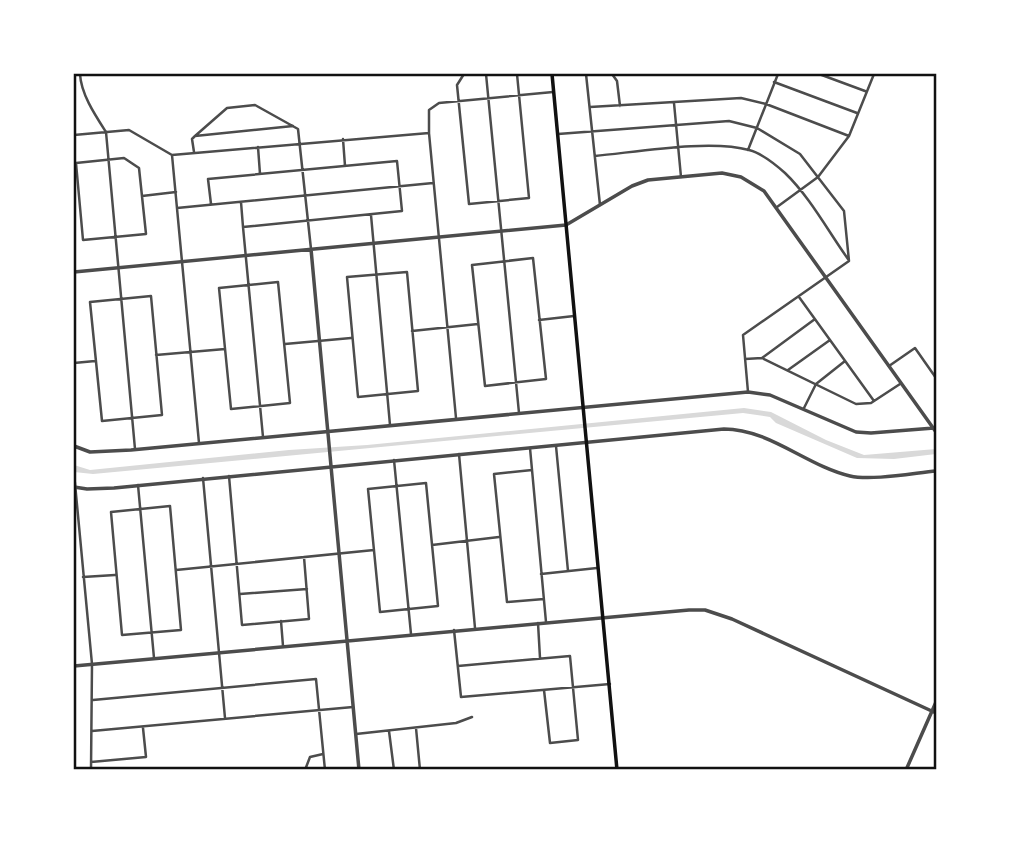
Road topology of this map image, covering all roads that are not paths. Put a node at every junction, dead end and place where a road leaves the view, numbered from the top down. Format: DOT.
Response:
graph roads {
  1 [pos="80,74"];
  2 [pos="464,74"];
  3 [pos="486,74"];
  4 [pos="517,74"];
  5 [pos="552,74"];
  6 [pos="586,74"];
  7 [pos="778,74"];
  8 [pos="819,74"];
  9 [pos="874,74"];
  10 [pos="613,75"];
  11 [pos="775,82"];
  12 [pos="867,91"];
  13 [pos="553,92"];
  14 [pos="519,95"];
  15 [pos="488,97"];
  16 [pos="459,100"];
  17 [pos="674,103"];
  18 [pos="766,104"];
  19 [pos="620,106"];
  20 [pos="590,107"];
  21 [pos="858,114"];
  22 [pos="676,125"];
  23 [pos="293,126"];
  24 [pos="757,128"];
  25 [pos="106,132"];
  26 [pos="592,132"];
  27 [pos="429,133"];
  28 [pos="558,134"];
  29 [pos="74,135"];
  30 [pos="195,136"];
  31 [pos="849,136"];
  32 [pos="343,139"];
  33 [pos="301,143"];
  34 [pos="258,147"];
  35 [pos="678,148"];
  36 [pos="748,150"];
  37 [pos="194,153"];
  38 [pos="172,155"];
  39 [pos="595,156"];
  40 [pos="108,160"];
  41 [pos="345,166"];
  42 [pos="303,170"];
  43 [pos="260,174"];
  44 [pos="681,177"];
  45 [pos="818,177"];
  46 [pos="433,183"];
  47 [pos="399,186"];
  48 [pos="800,190"];
  49 [pos="176,192"];
  50 [pos="306,195"];
  51 [pos="142,196"];
  52 [pos="80,201"];
  53 [pos="240,201"];
  54 [pos="498,201"];
  55 [pos="74,202"];
  56 [pos="211,204"];
  57 [pos="600,205"];
  58 [pos="777,206"];
  59 [pos="177,208"];
  60 [pos="371,214"];
  61 [pos="308,220"];
  62 [pos="566,225"];
  63 [pos="243,227"];
  64 [pos="501,231"];
  65 [pos="115,237"];
  66 [pos="439,238"];
  67 [pos="374,244"];
  68 [pos="311,249"];
  69 [pos="246,256"];
  70 [pos="849,261"];
  71 [pos="182,262"];
  72 [pos="504,262"];
  73 [pos="118,268"];
  74 [pos="74,272"];
  75 [pos="377,275"];
  76 [pos="827,278"];
  77 [pos="249,285"];
  78 [pos="799,297"];
  79 [pos="121,299"];
  80 [pos="575,316"];
  81 [pos="815,319"];
  82 [pos="540,320"];
  83 [pos="478,324"];
  84 [pos="447,328"];
  85 [pos="412,331"];
  86 [pos="353,338"];
  87 [pos="319,341"];
  88 [pos="830,341"];
  89 [pos="285,344"];
  90 [pos="225,349"];
  91 [pos="191,352"];
  92 [pos="156,355"];
  93 [pos="762,358"];
  94 [pos="745,359"];
  95 [pos="96,361"];
  96 [pos="845,361"];
  97 [pos="74,363"];
  98 [pos="890,366"];
  99 [pos="788,370"];
  100 [pos="934,372"];
  101 [pos="936,379"];
  102 [pos="516,383"];
  103 [pos="902,383"];
  104 [pos="816,384"];
  105 [pos="748,392"];
  106 [pos="387,394"];
  107 [pos="874,401"];
  108 [pos="261,406"];
  109 [pos="584,406"];
  110 [pos="804,408"];
  111 [pos="519,412"];
  112 [pos="132,418"];
  113 [pos="456,418"];
  114 [pos="390,425"];
  115 [pos="935,429"];
  116 [pos="328,430"];
  117 [pos="263,437"];
  118 [pos="199,443"];
  119 [pos="587,444"];
  120 [pos="74,446"];
  121 [pos="556,446"];
  122 [pos="530,448"];
  123 [pos="135,449"];
  124 [pos="458,454"];
  125 [pos="394,460"];
  126 [pos="331,467"];
  127 [pos="532,470"];
  128 [pos="936,471"];
  129 [pos="74,475"];
  130 [pos="229,476"];
  131 [pos="203,478"];
  132 [pos="138,485"];
  133 [pos="397,486"];
  134 [pos="74,488"];
  135 [pos="141,509"];
  136 [pos="500,537"];
  137 [pos="466,541"];
  138 [pos="432,545"];
  139 [pos="374,551"];
  140 [pos="338,554"];
  141 [pos="304,557"];
  142 [pos="237,564"];
  143 [pos="211,566"];
  144 [pos="599,568"];
  145 [pos="176,570"];
  146 [pos="568,571"];
  147 [pos="541,574"];
  148 [pos="117,575"];
  149 [pos="83,577"];
  150 [pos="307,589"];
  151 [pos="239,594"];
  152 [pos="544,599"];
  153 [pos="408,609"];
  154 [pos="603,616"];
  155 [pos="281,621"];
  156 [pos="537,622"];
  157 [pos="546,622"];
  158 [pos="475,628"];
  159 [pos="454,630"];
  160 [pos="152,633"];
  161 [pos="411,634"];
  162 [pos="346,640"];
  163 [pos="283,646"];
  164 [pos="219,652"];
  165 [pos="154,659"];
  166 [pos="540,659"];
  167 [pos="92,664"];
  168 [pos="74,666"];
  169 [pos="458,666"];
  170 [pos="610,684"];
  171 [pos="573,687"];
  172 [pos="223,688"];
  173 [pos="544,690"];
  174 [pos="93,700"];
  175 [pos="936,702"];
  176 [pos="353,707"];
  177 [pos="319,710"];
  178 [pos="934,712"];
  179 [pos="472,717"];
  180 [pos="225,718"];
  181 [pos="143,726"];
  182 [pos="416,728"];
  183 [pos="92,731"];
  184 [pos="389,731"];
  185 [pos="356,734"];
  186 [pos="323,754"];
  187 [pos="91,762"];
  188 [pos="91,769"];
  189 [pos="305,769"];
  190 [pos="325,769"];
  191 [pos="359,769"];
  192 [pos="394,769"];
  193 [pos="420,769"];
  194 [pos="618,769"];
  195 [pos="906,769"];
  1 -- 25 [label="street"];
  2 -- 16 [label="street"];
  3 -- 15 [label="street"];
  4 -- 14 [label="street"];
  5 -- 13 [label="main road"];
  6 -- 20 [label="street"];
  7 -- 11 [label="street"];
  8 -- 12 [label="street"];
  9 -- 12 [label="street"];
  10 -- 19 [label="street"];
  11 -- 18 [label="street"];
  11 -- 21 [label="street"];
  12 -- 21 [label="street"];
  13 -- 14 [label="street"];
  13 -- 28 [label="main road"];
  14 -- 15 [label="street"];
  14 -- 54 [label="street"];
  15 -- 16 [label="street"];
  15 -- 54 [label="street"];
  16 -- 27 [label="street"];
  16 -- 54 [label="street"];
  17 -- 18 [label="street"];
  17 -- 19 [label="street"];
  17 -- 22 [label="street"];
  18 -- 24 [label="street"];
  18 -- 31 [label="street"];
  19 -- 20 [label="street"];
  20 -- 26 [label="street"];
  21 -- 31 [label="street"];
  22 -- 24 [label="street"];
  22 -- 26 [label="street"];
  22 -- 35 [label="street"];
  23 -- 30 [label="street"];
  23 -- 30 [label="street"];
  23 -- 33 [label="street"];
  24 -- 36 [label="street"];
  24 -- 45 [label="street"];
  25 -- 29 [label="street"];
  25 -- 38 [label="street"];
  25 -- 40 [label="street"];
  26 -- 28 [label="street"];
  26 -- 39 [label="street"];
  27 -- 32 [label="street"];
  27 -- 46 [label="street"];
  28 -- 62 [label="main road"];
  30 -- 37 [label="street"];
  31 -- 45 [label="street"];
  32 -- 33 [label="street"];
  32 -- 41 [label="street"];
  33 -- 34 [label="street"];
  33 -- 42 [label="street"];
  34 -- 37 [label="street"];
  34 -- 43 [label="street"];
  35 -- 36 [label="street"];
  35 -- 39 [label="street"];
  35 -- 44 [label="street"];
  36 -- 48 [label="street"];
  37 -- 38 [label="street"];
  38 -- 49 [label="street"];
  39 -- 57 [label="street"];
  40 -- 51 [label="street"];
  40 -- 52 [label="street"];
  40 -- 65 [label="street"];
  41 -- 42 [label="street"];
  41 -- 47 [label="street"];
  42 -- 43 [label="street"];
  42 -- 50 [label="street"];
  43 -- 56 [label="street"];
  44 -- 57 [label="street"];
  44 -- 58 [label="street"];
  45 -- 48 [label="street"];
  45 -- 70 [label="street"];
  46 -- 47 [label="street"];
  46 -- 66 [label="street"];
  47 -- 50 [label="street"];
  47 -- 60 [label="street"];
  48 -- 58 [label="street"];
  48 -- 70 [label="street"];
  49 -- 51 [label="street"];
  49 -- 59 [label="street"];
  50 -- 53 [label="street"];
  50 -- 61 [label="street"];
  51 -- 65 [label="street"];
  52 -- 55 [label="street"];
  52 -- 65 [label="street"];
  53 -- 56 [label="street"];
  53 -- 63 [label="street"];
  54 -- 64 [label="street"];
  56 -- 59 [label="street"];
  57 -- 62 [label="street"];
  58 -- 76 [label="street"];
  59 -- 71 [label="street"];
  60 -- 61 [label="street"];
  60 -- 67 [label="street"];
  61 -- 63 [label="street"];
  61 -- 68 [label="street"];
  62 -- 64 [label="street"];
  62 -- 80 [label="main road"];
  63 -- 69 [label="street"];
  64 -- 66 [label="street"];
  64 -- 72 [label="street"];
  65 -- 73 [label="street"];
  66 -- 67 [label="street"];
  66 -- 84 [label="street"];
  67 -- 68 [label="street"];
  67 -- 75 [label="street"];
  68 -- 69 [label="street"];
  68 -- 87 [label="street"];
  69 -- 71 [label="street"];
  69 -- 77 [label="street"];
  70 -- 76 [label="street"];
  71 -- 73 [label="street"];
  71 -- 91 [label="street"];
  72 -- 82 [label="street"];
  72 -- 83 [label="street"];
  72 -- 102 [label="street"];
  73 -- 74 [label="street"];
  73 -- 79 [label="street"];
  75 -- 85 [label="street"];
  75 -- 86 [label="street"];
  75 -- 106 [label="street"];
  76 -- 78 [label="street"];
  76 -- 98 [label="street"];
  77 -- 89 [label="street"];
  77 -- 90 [label="street"];
  77 -- 108 [label="street"];
  78 -- 81 [label="street"];
  78 -- 94 [label="street"];
  79 -- 92 [label="street"];
  79 -- 95 [label="street"];
  79 -- 112 [label="street"];
  80 -- 82 [label="street"];
  80 -- 109 [label="main road"];
  81 -- 88 [label="street"];
  81 -- 93 [label="street"];
  82 -- 102 [label="street"];
  83 -- 84 [label="street"];
  83 -- 102 [label="street"];
  84 -- 85 [label="street"];
  84 -- 113 [label="street"];
  85 -- 106 [label="street"];
  86 -- 87 [label="street"];
  86 -- 106 [label="street"];
  87 -- 89 [label="street"];
  87 -- 116 [label="street"];
  88 -- 96 [label="street"];
  88 -- 99 [label="street"];
  89 -- 108 [label="street"];
  90 -- 91 [label="street"];
  90 -- 108 [label="street"];
  91 -- 92 [label="street"];
  91 -- 118 [label="street"];
  92 -- 112 [label="street"];
  93 -- 94 [label="street"];
  93 -- 99 [label="street"];
  94 -- 105 [label="street"];
  95 -- 97 [label="street"];
  95 -- 112 [label="street"];
  96 -- 104 [label="street"];
  96 -- 107 [label="street"];
  98 -- 100 [label="street"];
  98 -- 103 [label="street"];
  99 -- 104 [label="street"];
  100 -- 101 [label="street"];
  102 -- 111 [label="street"];
  103 -- 107 [label="street"];
  103 -- 115 [label="street"];
  104 -- 107 [label="street"];
  104 -- 110 [label="street"];
  105 -- 109 [label="street"];
  105 -- 110 [label="street"];
  106 -- 114 [label="street"];
  108 -- 117 [label="street"];
  109 -- 111 [label="street"];
  109 -- 119 [label="main road"];
  110 -- 115 [label="street"];
  111 -- 113 [label="street"];
  112 -- 123 [label="street"];
  113 -- 114 [label="street"];
  114 -- 116 [label="street"];
  116 -- 117 [label="street"];
  116 -- 126 [label="street"];
  117 -- 118 [label="street"];
  118 -- 123 [label="street"];
  119 -- 121 [label="street"];
  119 -- 128 [label="street"];
  119 -- 144 [label="main road"];
  120 -- 123 [label="street"];
  121 -- 122 [label="street"];
  121 -- 146 [label="street"];
  122 -- 124 [label="street"];
  122 -- 127 [label="street"];
  124 -- 125 [label="street"];
  124 -- 137 [label="street"];
  125 -- 126 [label="street"];
  125 -- 133 [label="street"];
  126 -- 130 [label="street"];
  126 -- 140 [label="street"];
  127 -- 136 [label="street"];
  127 -- 147 [label="street"];
  129 -- 134 [label="street"];
  130 -- 131 [label="street"];
  130 -- 142 [label="street"];
  131 -- 132 [label="street"];
  131 -- 143 [label="street"];
  132 -- 134 [label="street"];
  132 -- 135 [label="street"];
  133 -- 138 [label="street"];
  133 -- 139 [label="street"];
  133 -- 153 [label="street"];
  134 -- 149 [label="street"];
  135 -- 145 [label="street"];
  135 -- 148 [label="street"];
  135 -- 160 [label="street"];
  136 -- 137 [label="street"];
  136 -- 152 [label="street"];
  137 -- 138 [label="street"];
  137 -- 158 [label="street"];
  138 -- 153 [label="street"];
  139 -- 140 [label="street"];
  139 -- 153 [label="street"];
  140 -- 141 [label="street"];
  140 -- 162 [label="street"];
  141 -- 142 [label="street"];
  141 -- 150 [label="street"];
  142 -- 143 [label="street"];
  142 -- 151 [label="street"];
  143 -- 145 [label="street"];
  143 -- 164 [label="street"];
  144 -- 146 [label="street"];
  144 -- 154 [label="main road"];
  145 -- 160 [label="street"];
  146 -- 147 [label="street"];
  147 -- 152 [label="street"];
  148 -- 149 [label="street"];
  148 -- 160 [label="street"];
  149 -- 167 [label="street"];
  150 -- 151 [label="street"];
  150 -- 155 [label="street"];
  151 -- 155 [label="street"];
  152 -- 157 [label="street"];
  153 -- 161 [label="street"];
  154 -- 157 [label="street"];
  154 -- 170 [label="main road"];
  154 -- 178 [label="street"];
  155 -- 163 [label="street"];
  156 -- 157 [label="street"];
  156 -- 158 [label="street"];
  156 -- 166 [label="street"];
  158 -- 159 [label="street"];
  159 -- 161 [label="street"];
  159 -- 169 [label="street"];
  160 -- 165 [label="street"];
  161 -- 162 [label="street"];
  162 -- 163 [label="street"];
  162 -- 176 [label="street"];
  163 -- 164 [label="street"];
  164 -- 165 [label="street"];
  164 -- 172 [label="street"];
  165 -- 167 [label="street"];
  166 -- 169 [label="street"];
  166 -- 171 [label="street"];
  167 -- 168 [label="street"];
  167 -- 174 [label="street"];
  169 -- 173 [label="street"];
  170 -- 171 [label="street"];
  170 -- 194 [label="main road"];
  171 -- 173 [label="street"];
  171 -- 173 [label="street"];
  172 -- 174 [label="street"];
  172 -- 177 [label="street"];
  172 -- 180 [label="street"];
  174 -- 183 [label="street"];
  175 -- 178 [label="street"];
  176 -- 177 [label="street"];
  176 -- 185 [label="street"];
  177 -- 180 [label="street"];
  177 -- 186 [label="street"];
  178 -- 195 [label="street"];
  179 -- 182 [label="street"];
  180 -- 181 [label="street"];
  181 -- 183 [label="street"];
  181 -- 187 [label="street"];
  182 -- 184 [label="street"];
  182 -- 193 [label="street"];
  183 -- 187 [label="street"];
  184 -- 185 [label="street"];
  184 -- 192 [label="street"];
  185 -- 191 [label="street"];
  186 -- 189 [label="street"];
  186 -- 190 [label="street"];
  187 -- 188 [label="street"];
}
